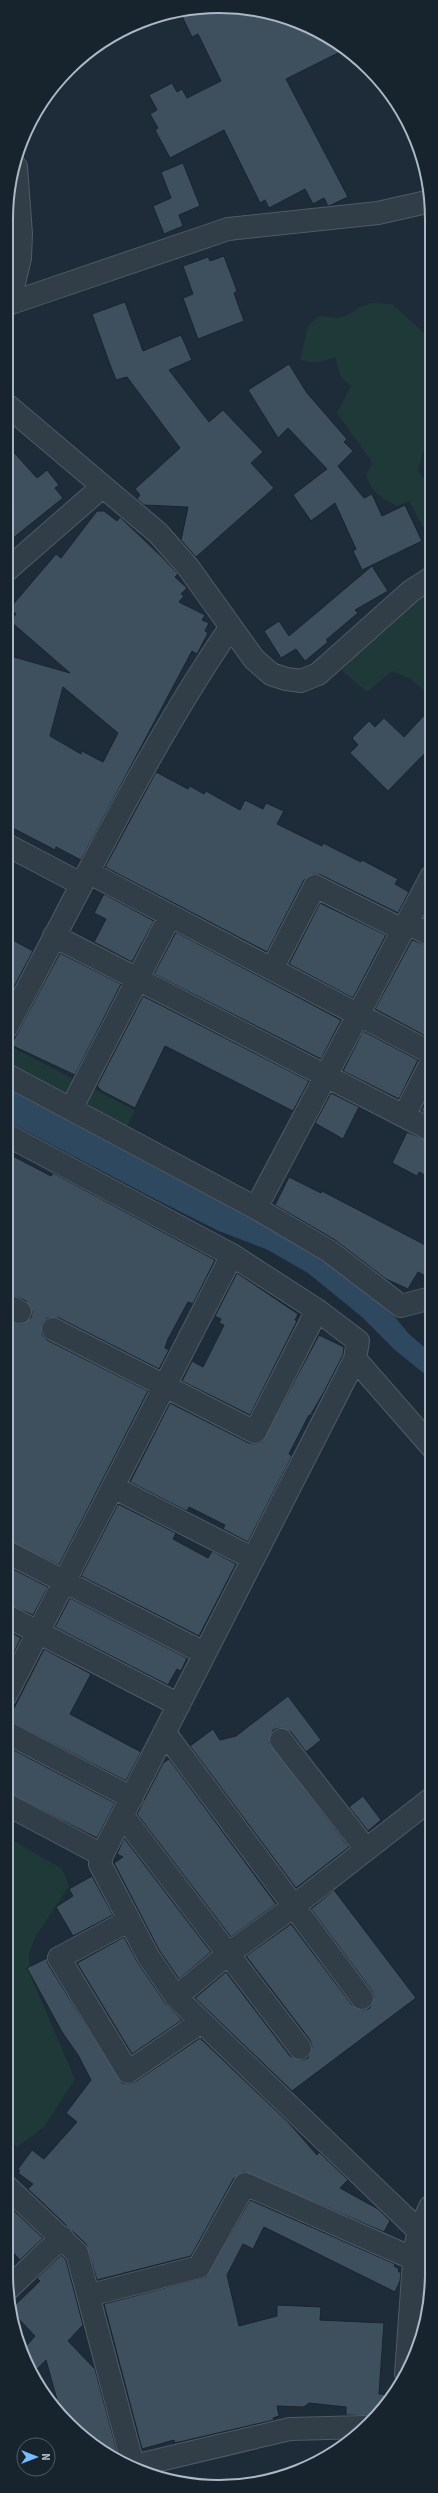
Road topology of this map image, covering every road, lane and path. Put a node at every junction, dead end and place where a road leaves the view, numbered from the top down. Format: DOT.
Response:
graph roads {
  1 [pos="15,195"];
  2 [pos="424,202"];
  3 [pos="14,206"];
  4 [pos="13,285"];
  5 [pos="13,302"];
  6 [pos="13,410"];
  7 [pos="102,487"];
  8 [pos="13,566"];
  9 [pos="425,582"];
  10 [pos="230,628"];
  11 [pos="13,848"];
  12 [pos="84,878"];
  13 [pos="425,888"];
  14 [pos="170,916"];
  15 [pos="405,926"];
  16 [pos="425,933"];
  17 [pos="54,936"];
  18 [pos="272,969"];
  19 [pos="138,980"];
  20 [pos="13,1015"];
  21 [pos="358,1015"];
  22 [pos="425,1050"];
  23 [pos="425,1075"];
  24 [pos="326,1076"];
  25 [pos="13,1078"];
  26 [pos="71,1109"];
  27 [pos="404,1116"];
  28 [pos="425,1127"];
  29 [pos="13,1138"];
  30 [pos="256,1208"];
  31 [pos="232,1255"];
  32 [pos="425,1300"];
  33 [pos="317,1310"];
  34 [pos="53,1329"];
  35 [pos="355,1359"];
  36 [pos="165,1386"];
  37 [pos="425,1439"];
  38 [pos="113,1486"];
  39 [pos="13,1555"];
  40 [pos="252,1558"];
  41 [pos="65,1582"];
  42 [pos="13,1619"];
  43 [pos="39,1632"];
  44 [pos="204,1653"];
  45 [pos="13,1682"];
  46 [pos="179,1705"];
  47 [pos="164,1733"];
  48 [pos="13,1736"];
  49 [pos="281,1740"];
  50 [pos="425,1803"];
  51 [pos="127,1807"];
  52 [pos="13,1808"];
  53 [pos="366,1849"];
  54 [pos="102,1855"];
  55 [pos="294,1906"];
  56 [pos="128,1921"];
  57 [pos="228,1954"];
  58 [pos="176,1997"];
  59 [pos="362,1998"];
  60 [pos="201,2022"];
  61 [pos="300,2048"];
  62 [pos="13,2192"];
  63 [pos="425,2218"];
  64 [pos="419,2231"];
  65 [pos="62,2237"];
  66 [pos="414,2259"];
  67 [pos="13,2284"];
  68 [pos="90,2295"];
  69 [pos="407,2357"];
  70 [pos="357,2427"];
  71 [pos="132,2461"];
  72 [pos="144,2466"];
  1 -- 3 [label="street"];
  2 -- 5 [label="street"];
  3 -- 4 [label="street"];
  6 -- 7 [label="street"];
  7 -- 8 [label="street"];
  7 -- 10 [label="street"];
  9 -- 10 [label="street"];
  10 -- 12 [label="street"];
  11 -- 12 [label="street"];
  12 -- 14 [label="street"];
  12 -- 17 [label="street"];
  13 -- 15 [label="street"];
  14 -- 18 [label="street"];
  14 -- 19 [label="street"];
  15 -- 16 [label="street"];
  15 -- 18 [label="street"];
  15 -- 21 [label="street"];
  17 -- 19 [label="street"];
  17 -- 20 [label="street"];
  18 -- 21 [label="street"];
  19 -- 24 [label="street"];
  19 -- 26 [label="street"];
  21 -- 22 [label="street"];
  21 -- 24 [label="street"];
  23 -- 27 [label="street"];
  24 -- 27 [label="street"];
  24 -- 30 [label="street"];
  25 -- 26 [label="street"];
  26 -- 30 [label="street"];
  27 -- 28 [label="street"];
  29 -- 31 [label="street"];
  30 -- 32 [label="street"];
  31 -- 33 [label="street"];
  31 -- 36 [label="street"];
  33 -- 35 [label="street"];
  33 -- 36 [label="street"];
  34 -- 36 [label="street"];
  35 -- 37 [label="street"];
  35 -- 40 [label="street"];
  36 -- 38 [label="street"];
  38 -- 40 [label="street"];
  38 -- 41 [label="street"];
  39 -- 41 [label="street"];
  40 -- 44 [label="street"];
  41 -- 43 [label="street"];
  41 -- 44 [label="street"];
  42 -- 43 [label="street"];
  43 -- 45 [label="street"];
  43 -- 46 [label="street"];
  44 -- 46 [label="street"];
  46 -- 47 [label="street"];
  47 -- 51 [label="street"];
  47 -- 55 [label="street"];
  48 -- 51 [label="street"];
  49 -- 53 [label="street"];
  50 -- 53 [label="street"];
  51 -- 54 [label="street"];
  51 -- 57 [label="street"];
  52 -- 54 [label="street"];
  53 -- 55 [label="street"];
  54 -- 56 [label="street"];
  55 -- 57 [label="street"];
  55 -- 59 [label="street"];
  56 -- 58 [label="street"];
  56 -- 60 [label="street"];
  57 -- 58 [label="street"];
  57 -- 61 [label="street"];
  58 -- 60 [label="street"];
  60 -- 64 [label="street"];
  62 -- 65 [label="street"];
  63 -- 64 [label="street"];
  64 -- 66 [label="street"];
  65 -- 67 [label="street"];
  65 -- 68 [label="street"];
  66 -- 68 [label="street"];
  66 -- 69 [label="street"];
  68 -- 71 [label="street"];
  70 -- 72 [label="street"];
}
